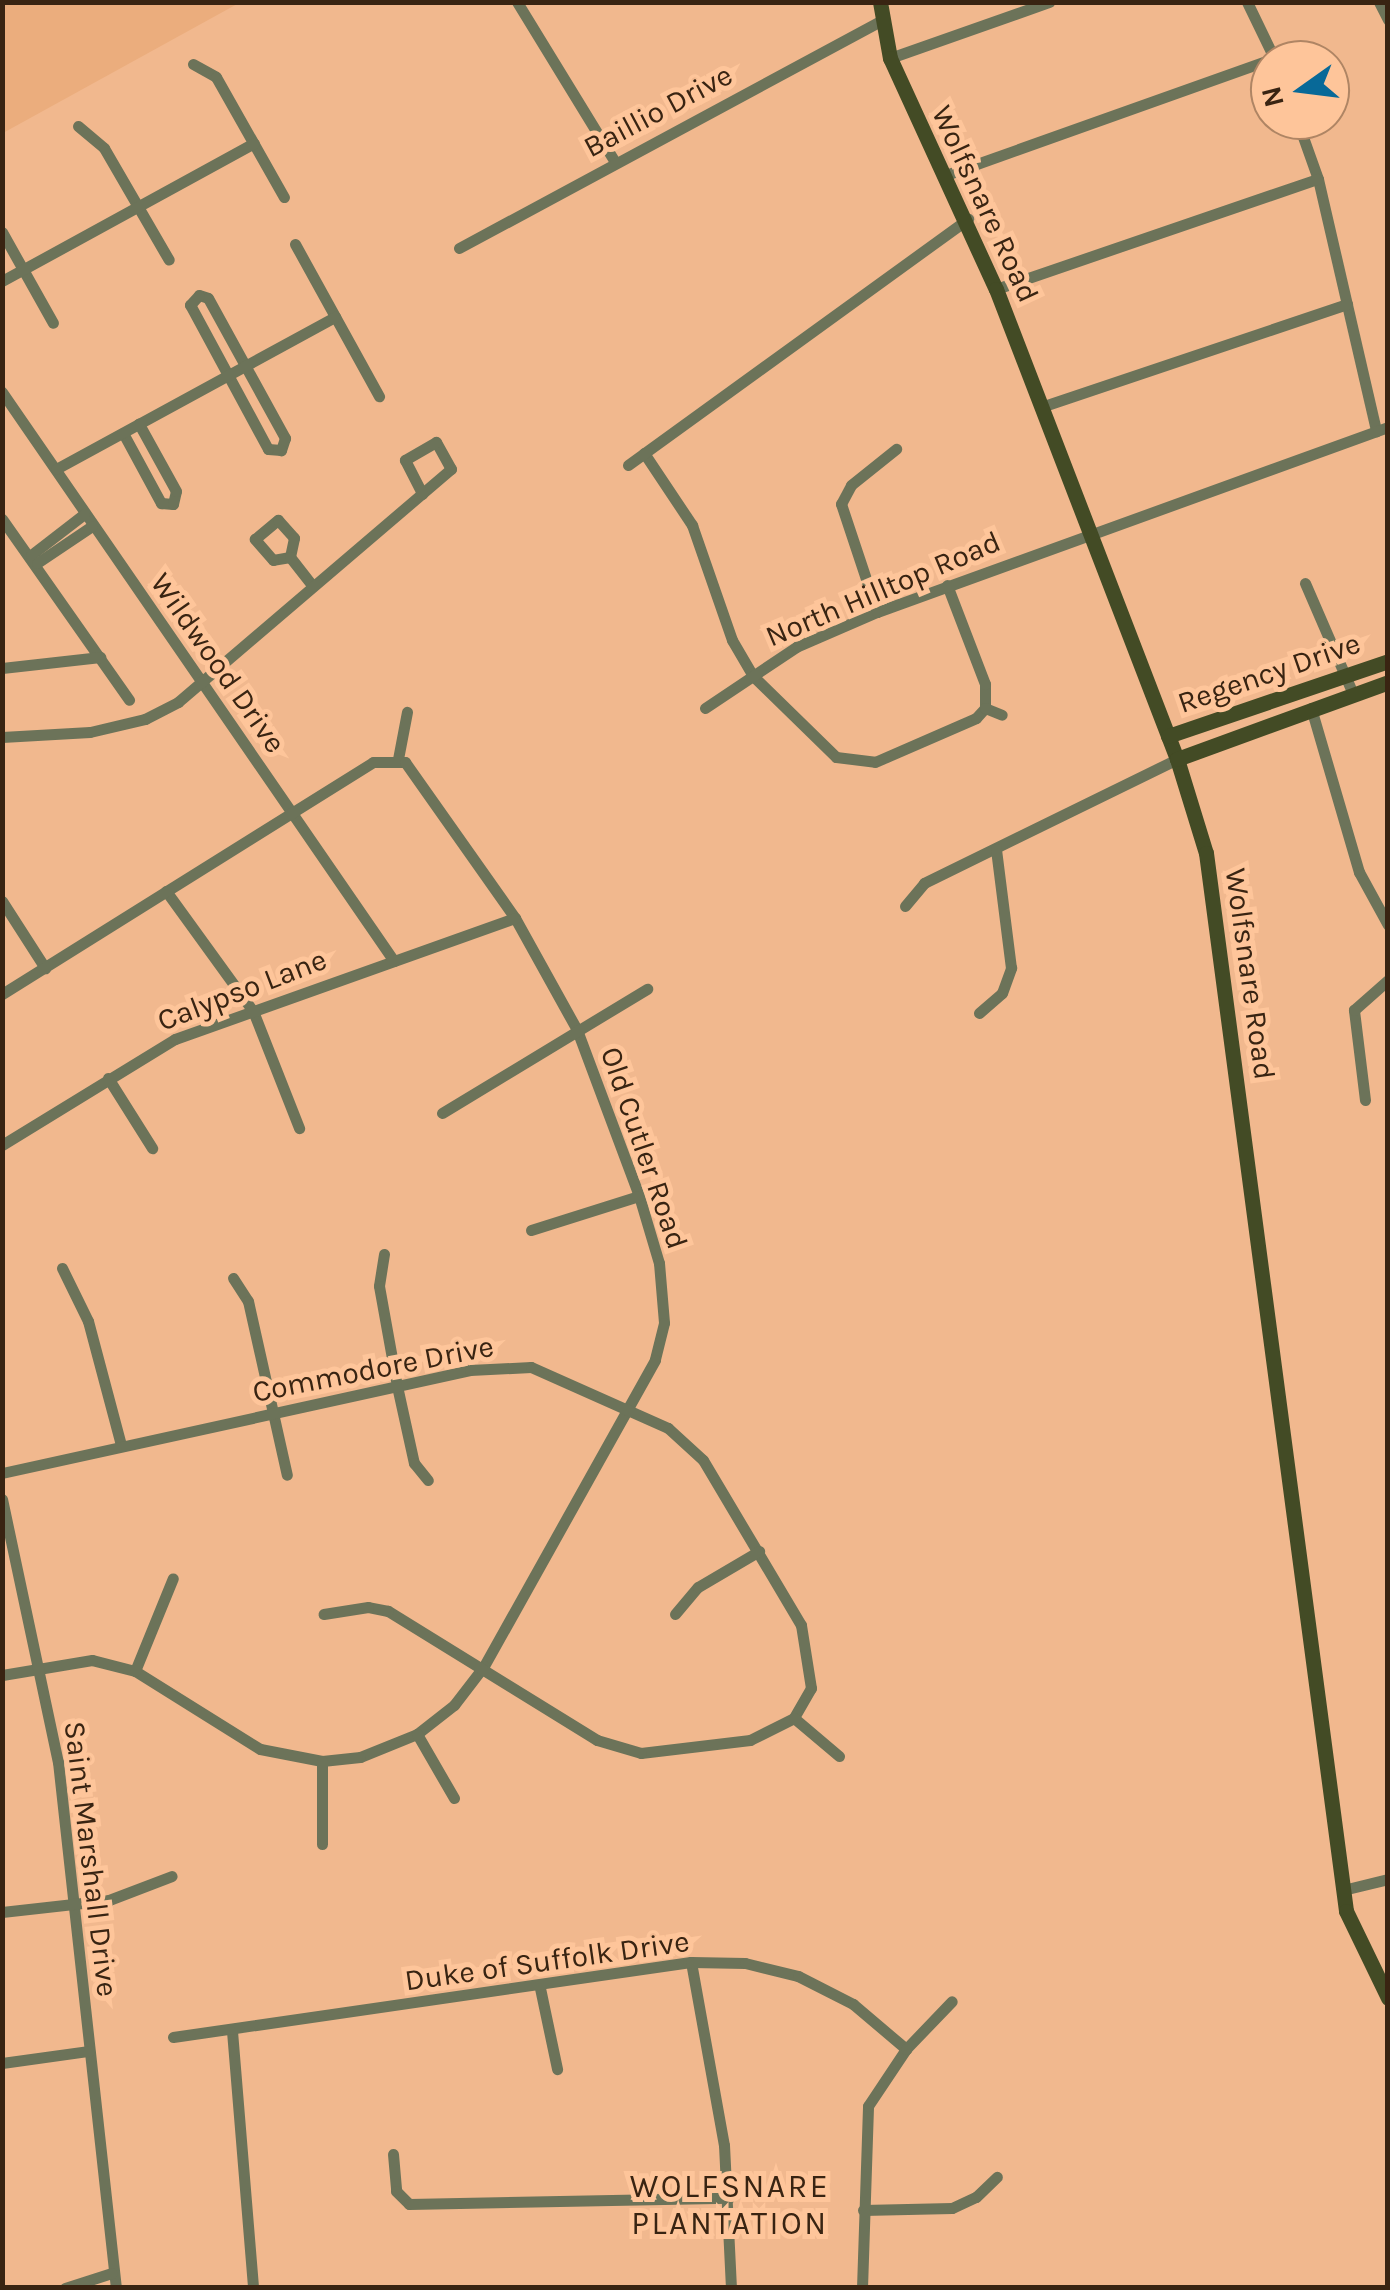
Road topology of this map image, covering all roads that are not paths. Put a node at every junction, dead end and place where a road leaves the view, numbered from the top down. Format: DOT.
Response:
graph roads {
  1 [pos="517,2"];
  2 [pos="880,2"];
  3 [pos="1048,2"];
  4 [pos="1247,2"];
  5 [pos="1380,2"];
  6 [pos="882,20"];
  7 [pos="1388,20"];
  8 [pos="1266,40"];
  9 [pos="890,58"];
  10 [pos="193,64"];
  11 [pos="1250,68"];
  12 [pos="78,126"];
  13 [pos="1304,140"];
  14 [pos="254,143"];
  15 [pos="615,162"];
  16 [pos="943,176"];
  17 [pos="1318,179"];
  18 [pos="284,197"];
  19 [pos="139,205"];
  20 [pos="968,219"];
  21 [pos="2,232"];
  22 [pos="295,244"];
  23 [pos="458,248"];
  24 [pos="169,260"];
  25 [pos="23,269"];
  26 [pos="2,281"];
  27 [pos="996,289"];
  28 [pos="1347,304"];
  29 [pos="335,316"];
  30 [pos="54,323"];
  31 [pos="245,365"];
  32 [pos="228,375"];
  33 [pos="2,392"];
  34 [pos="379,396"];
  35 [pos="1042,407"];
  36 [pos="139,424"];
  37 [pos="1382,429"];
  38 [pos="123,433"];
  39 [pos="896,449"];
  40 [pos="644,452"];
  41 [pos="628,465"];
  42 [pos="56,468"];
  43 [pos="422,494"];
  44 [pos="2,519"];
  45 [pos="88,520"];
  46 [pos="1089,531"];
  47 [pos="290,556"];
  48 [pos="34,559"];
  49 [pos="1305,583"];
  50 [pos="947,585"];
  51 [pos="313,586"];
  52 [pos="877,612"];
  53 [pos="100,657"];
  54 [pos="1388,662"];
  55 [pos="2,668"];
  56 [pos="1347,675"];
  57 [pos="753,676"];
  58 [pos="1388,682"];
  59 [pos="203,683"];
  60 [pos="1292,694"];
  61 [pos="1353,694"];
  62 [pos="128,700"];
  63 [pos="705,708"];
  64 [pos="985,708"];
  65 [pos="1305,711"];
  66 [pos="408,712"];
  67 [pos="1002,714"];
  68 [pos="1168,736"];
  69 [pos="2,737"];
  70 [pos="1177,759"];
  71 [pos="398,760"];
  72 [pos="292,813"];
  73 [pos="996,849"];
  74 [pos="166,890"];
  75 [pos="2,901"];
  76 [pos="905,906"];
  77 [pos="516,918"];
  78 [pos="1385,919"];
  79 [pos="394,961"];
  80 [pos="44,968"];
  81 [pos="1388,980"];
  82 [pos="647,989"];
  83 [pos="2,994"];
  84 [pos="252,1011"];
  85 [pos="979,1014"];
  86 [pos="577,1030"];
  87 [pos="108,1078"];
  88 [pos="1366,1100"];
  89 [pos="442,1113"];
  90 [pos="299,1128"];
  91 [pos="2,1146"];
  92 [pos="152,1148"];
  93 [pos="639,1196"];
  94 [pos="530,1230"];
  95 [pos="384,1254"];
  96 [pos="62,1268"];
  97 [pos="233,1278"];
  98 [pos="397,1386"];
  99 [pos="628,1408"];
  100 [pos="273,1412"];
  101 [pos="121,1445"];
  102 [pos="2,1473"];
  103 [pos="286,1474"];
  104 [pos="428,1480"];
  105 [pos="2,1499"];
  106 [pos="759,1552"];
  107 [pos="173,1578"];
  108 [pos="324,1614"];
  109 [pos="676,1614"];
  110 [pos="484,1666"];
  111 [pos="38,1668"];
  112 [pos="135,1670"];
  113 [pos="2,1676"];
  114 [pos="794,1718"];
  115 [pos="417,1734"];
  116 [pos="839,1756"];
  117 [pos="322,1761"];
  118 [pos="454,1798"];
  119 [pos="322,1844"];
  120 [pos="172,1876"];
  121 [pos="1388,1879"];
  122 [pos="1343,1890"];
  123 [pos="75,1904"];
  124 [pos="2,1912"];
  125 [pos="691,1962"];
  126 [pos="540,1988"];
  127 [pos="1388,1998"];
  128 [pos="952,2001"];
  129 [pos="232,2031"];
  130 [pos="173,2037"];
  131 [pos="906,2048"];
  132 [pos="89,2051"];
  133 [pos="2,2064"];
  134 [pos="557,2069"];
  135 [pos="393,2154"];
  136 [pos="997,2177"];
  137 [pos="729,2198"];
  138 [pos="862,2210"];
  139 [pos="112,2273"];
  140 [pos="65,2288"];
  141 [pos="116,2288"];
  142 [pos="253,2288"];
  143 [pos="731,2288"];
  144 [pos="862,2288"];
  1 -- 15 [label="street"];
  2 -- 6 [label="street, Wolfsnare Road"];
  3 -- 9 [label="street"];
  4 -- 8 [label="street"];
  5 -- 7 [label="street"];
  6 -- 9 [label="street, Wolfsnare Road"];
  6 -- 15 [label="street, Baillio Drive"];
  9 -- 16 [label="street, Wolfsnare Road"];
  10 -- 14 [label="street"];
  11 -- 16 [label="street"];
  12 -- 19 [label="street"];
  13 -- 17 [label="street"];
  14 -- 18 [label="street"];
  14 -- 19 [label="street"];
  15 -- 23 [label="street, Baillio Drive"];
  16 -- 20 [label="street, Wolfsnare Road"];
  17 -- 27 [label="street"];
  17 -- 28 [label="street"];
  19 -- 24 [label="street"];
  19 -- 25 [label="street"];
  20 -- 27 [label="street, Wolfsnare Road"];
  20 -- 40 [label="street"];
  21 -- 25 [label="street"];
  22 -- 29 [label="street"];
  25 -- 26 [label="street"];
  25 -- 30 [label="street"];
  27 -- 35 [label="street, Wolfsnare Road"];
  28 -- 35 [label="street"];
  28 -- 37 [label="street"];
  29 -- 31 [label="street"];
  29 -- 34 [label="street"];
  31 -- 32 [label="street"];
  31 -- 32 [label="street"];
  31 -- 32 [label="street"];
  32 -- 36 [label="street"];
  33 -- 42 [label="street, Wildwood Drive"];
  35 -- 46 [label="street, Wolfsnare Road"];
  36 -- 38 [label="street"];
  36 -- 38 [label="street"];
  37 -- 46 [label="street, North Hilltop Road"];
  38 -- 42 [label="street"];
  39 -- 52 [label="street"];
  40 -- 41 [label="street"];
  40 -- 57 [label="street"];
  42 -- 45 [label="street, Wildwood Drive"];
  43 -- 43 [label="street"];
  43 -- 51 [label="street"];
  44 -- 48 [label="street"];
  45 -- 48 [label="street"];
  45 -- 59 [label="street, Wildwood Drive"];
  46 -- 50 [label="street, North Hilltop Road"];
  46 -- 68 [label="street, Wolfsnare Road"];
  47 -- 51 [label="street"];
  48 -- 53 [label="street"];
  49 -- 56 [label="street"];
  50 -- 52 [label="street, North Hilltop Road"];
  50 -- 64 [label="street"];
  51 -- 59 [label="street"];
  52 -- 57 [label="street, North Hilltop Road"];
  53 -- 55 [label="street"];
  53 -- 62 [label="street"];
  54 -- 56 [label="street, Regency Drive"];
  56 -- 60 [label="street, Regency Drive"];
  56 -- 61 [label="street"];
  57 -- 63 [label="street, North Hilltop Road"];
  57 -- 64 [label="street"];
  58 -- 61 [label="street, Regency Drive"];
  59 -- 69 [label="street"];
  59 -- 72 [label="street, Wildwood Drive"];
  60 -- 65 [label="street"];
  60 -- 68 [label="street, Regency Drive"];
  61 -- 65 [label="street, Regency Drive"];
  64 -- 67 [label="street"];
  65 -- 70 [label="street, Regency Drive"];
  65 -- 78 [label="street"];
  66 -- 71 [label="street"];
  68 -- 70 [label="street, Wolfsnare Road"];
  70 -- 73 [label="street"];
  70 -- 122 [label="street, Wolfsnare Road"];
  71 -- 72 [label="street"];
  71 -- 77 [label="street, Old Cutler Road"];
  72 -- 74 [label="street"];
  72 -- 79 [label="street, Wildwood Drive"];
  73 -- 76 [label="street"];
  73 -- 85 [label="street"];
  74 -- 80 [label="street"];
  74 -- 84 [label="street"];
  75 -- 80 [label="street"];
  77 -- 79 [label="street, Calypso Lane"];
  77 -- 86 [label="street, Old Cutler Road"];
  79 -- 84 [label="street, Calypso Lane"];
  80 -- 83 [label="street"];
  81 -- 88 [label="street"];
  82 -- 86 [label="street"];
  84 -- 87 [label="street, Calypso Lane"];
  84 -- 90 [label="street"];
  86 -- 89 [label="street"];
  86 -- 93 [label="street, Old Cutler Road"];
  87 -- 91 [label="street, Calypso Lane"];
  87 -- 92 [label="street"];
  93 -- 94 [label="street"];
  93 -- 99 [label="street, Old Cutler Road"];
  95 -- 98 [label="street"];
  96 -- 101 [label="street"];
  97 -- 100 [label="street"];
  98 -- 99 [label="street, Commodore Drive"];
  98 -- 100 [label="street, Commodore Drive"];
  98 -- 104 [label="street"];
  99 -- 106 [label="street, Commodore Drive"];
  99 -- 110 [label="street, Old Cutler Road"];
  100 -- 101 [label="street, Commodore Drive"];
  100 -- 103 [label="street"];
  101 -- 102 [label="street, Commodore Drive"];
  105 -- 111 [label="street, Saint Marshall Drive"];
  106 -- 109 [label="street"];
  106 -- 114 [label="street, Commodore Drive"];
  107 -- 112 [label="street"];
  108 -- 110 [label="street"];
  110 -- 114 [label="street"];
  110 -- 115 [label="street, Old Cutler Road"];
  111 -- 112 [label="street, Old Cutler Road"];
  111 -- 113 [label="street, Old Cutler Road"];
  111 -- 123 [label="street, Saint Marshall Drive"];
  112 -- 117 [label="street, Old Cutler Road"];
  114 -- 116 [label="street"];
  115 -- 117 [label="street, Old Cutler Road"];
  115 -- 118 [label="street"];
  117 -- 119 [label="street"];
  120 -- 123 [label="street"];
  121 -- 122 [label="street"];
  122 -- 127 [label="street, Wolfsnare Road"];
  123 -- 124 [label="street"];
  123 -- 132 [label="street, Saint Marshall Drive"];
  125 -- 126 [label="street, Duke of Suffolk Drive"];
  125 -- 131 [label="street, Duke of Suffolk Drive"];
  125 -- 137 [label="street"];
  126 -- 129 [label="street, Duke of Suffolk Drive"];
  126 -- 134 [label="street"];
  128 -- 131 [label="street"];
  129 -- 130 [label="street, Duke of Suffolk Drive"];
  129 -- 142 [label="street"];
  131 -- 138 [label="street"];
  132 -- 133 [label="street"];
  132 -- 139 [label="street, Saint Marshall Drive"];
  135 -- 137 [label="street"];
  136 -- 138 [label="street"];
  137 -- 143 [label="street"];
  138 -- 144 [label="street"];
  139 -- 140 [label="street"];
  139 -- 141 [label="street, Saint Marshall Drive"];
}
